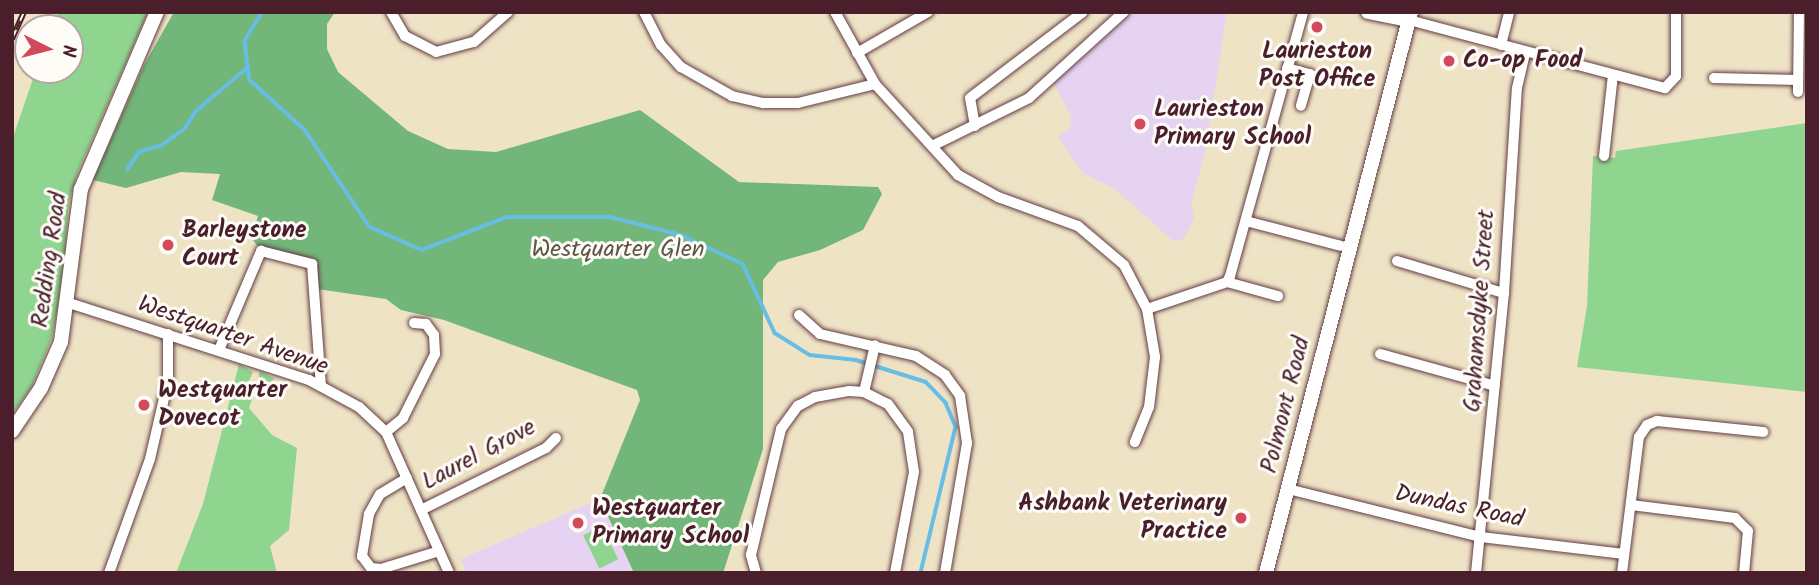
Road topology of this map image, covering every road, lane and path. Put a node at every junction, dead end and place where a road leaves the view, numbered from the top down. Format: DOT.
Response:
graph roads {
  1 [pos="157,12"];
  2 [pos="391,12"];
  3 [pos="508,12"];
  4 [pos="644,12"];
  5 [pos="835,12"];
  6 [pos="928,12"];
  7 [pos="1083,12"];
  8 [pos="1125,12"];
  9 [pos="1303,12"];
  10 [pos="1368,12"];
  11 [pos="1509,12"];
  12 [pos="1676,12"];
  13 [pos="1799,12"];
  14 [pos="1410,16"];
  15 [pos="1501,45"];
  16 [pos="1525,52"];
  17 [pos="857,53"];
  18 [pos="1287,68"];
  19 [pos="1613,75"];
  20 [pos="1714,78"];
  21 [pos="1798,80"];
  22 [pos="875,84"];
  23 [pos="1798,92"];
  24 [pos="1301,106"];
  25 [pos="975,126"];
  26 [pos="932,146"];
  27 [pos="1604,156"];
  28 [pos="1246,221"];
  29 [pos="1345,247"];
  30 [pos="1397,261"];
  31 [pos="1227,282"];
  32 [pos="1504,293"];
  33 [pos="1278,296"];
  34 [pos="69,303"];
  35 [pos="1147,309"];
  36 [pos="799,315"];
  37 [pos="414,323"];
  38 [pos="168,334"];
  39 [pos="875,345"];
  40 [pos="219,350"];
  41 [pos="1380,354"];
  42 [pos="321,386"];
  43 [pos="1495,386"];
  44 [pos="864,392"];
  45 [pos="12,431"];
  46 [pos="386,432"];
  47 [pos="1763,432"];
  48 [pos="556,438"];
  49 [pos="1135,442"];
  50 [pos="407,478"];
  51 [pos="1288,489"];
  52 [pos="1631,505"];
  53 [pos="421,509"];
  54 [pos="1481,537"];
  55 [pos="439,551"];
  56 [pos="1624,554"];
  57 [pos="109,573"];
  58 [pos="449,573"];
  59 [pos="756,573"];
  60 [pos="895,573"];
  61 [pos="945,573"];
  62 [pos="1266,573"];
  63 [pos="1476,573"];
  64 [pos="1622,573"];
  65 [pos="1744,573"];
  1 -- 34 [label="main road, Redding Road"];
  2 -- 3 [label="street"];
  4 -- 22 [label="street"];
  5 -- 17 [label="street"];
  6 -- 17 [label="street"];
  7 -- 25 [label="street"];
  8 -- 25 [label="street"];
  9 -- 18 [label="street"];
  10 -- 14 [label="main road"];
  11 -- 15 [label="street"];
  12 -- 19 [label="street"];
  13 -- 21 [label="street"];
  14 -- 15 [label="street"];
  14 -- 29 [label="main road, Polmont Road"];
  15 -- 16 [label="street"];
  16 -- 19 [label="street"];
  16 -- 32 [label="street, Grahamsdyke Street"];
  17 -- 22 [label="street"];
  18 -- 24 [label="street"];
  18 -- 28 [label="street"];
  19 -- 27 [label="street"];
  20 -- 21 [label="street"];
  21 -- 23 [label="street"];
  22 -- 26 [label="street"];
  25 -- 26 [label="street"];
  26 -- 35 [label="street"];
  28 -- 29 [label="street"];
  28 -- 31 [label="street"];
  29 -- 51 [label="main road, Polmont Road"];
  30 -- 32 [label="street"];
  31 -- 33 [label="street"];
  31 -- 35 [label="street"];
  32 -- 43 [label="street, Grahamsdyke Street"];
  34 -- 38 [label="street, Westquarter Avenue"];
  34 -- 45 [label="main road, Redding Road"];
  35 -- 49 [label="street"];
  36 -- 39 [label="street"];
  37 -- 46 [label="street"];
  38 -- 40 [label="street, Westquarter Avenue"];
  38 -- 57 [label="street"];
  39 -- 44 [label="street"];
  39 -- 61 [label="street"];
  40 -- 42 [label="street, Westquarter Avenue"];
  40 -- 42 [label="street"];
  41 -- 43 [label="street"];
  42 -- 46 [label="street, Westquarter Avenue"];
  43 -- 54 [label="street, Grahamsdyke Street"];
  44 -- 59 [label="street"];
  44 -- 60 [label="street"];
  46 -- 50 [label="street, Westquarter Avenue"];
  47 -- 52 [label="street"];
  48 -- 53 [label="street, Laurel Grove"];
  50 -- 53 [label="street, Westquarter Avenue"];
  50 -- 55 [label="street"];
  51 -- 54 [label="street, Dundas Road"];
  51 -- 62 [label="main road, Polmont Road"];
  52 -- 56 [label="street"];
  52 -- 65 [label="street"];
  53 -- 55 [label="street, Westquarter Avenue"];
  54 -- 56 [label="street, Dundas Road"];
  54 -- 63 [label="street, Grahamsdyke Street"];
  55 -- 58 [label="street, Westquarter Avenue"];
  56 -- 64 [label="street"];
}
